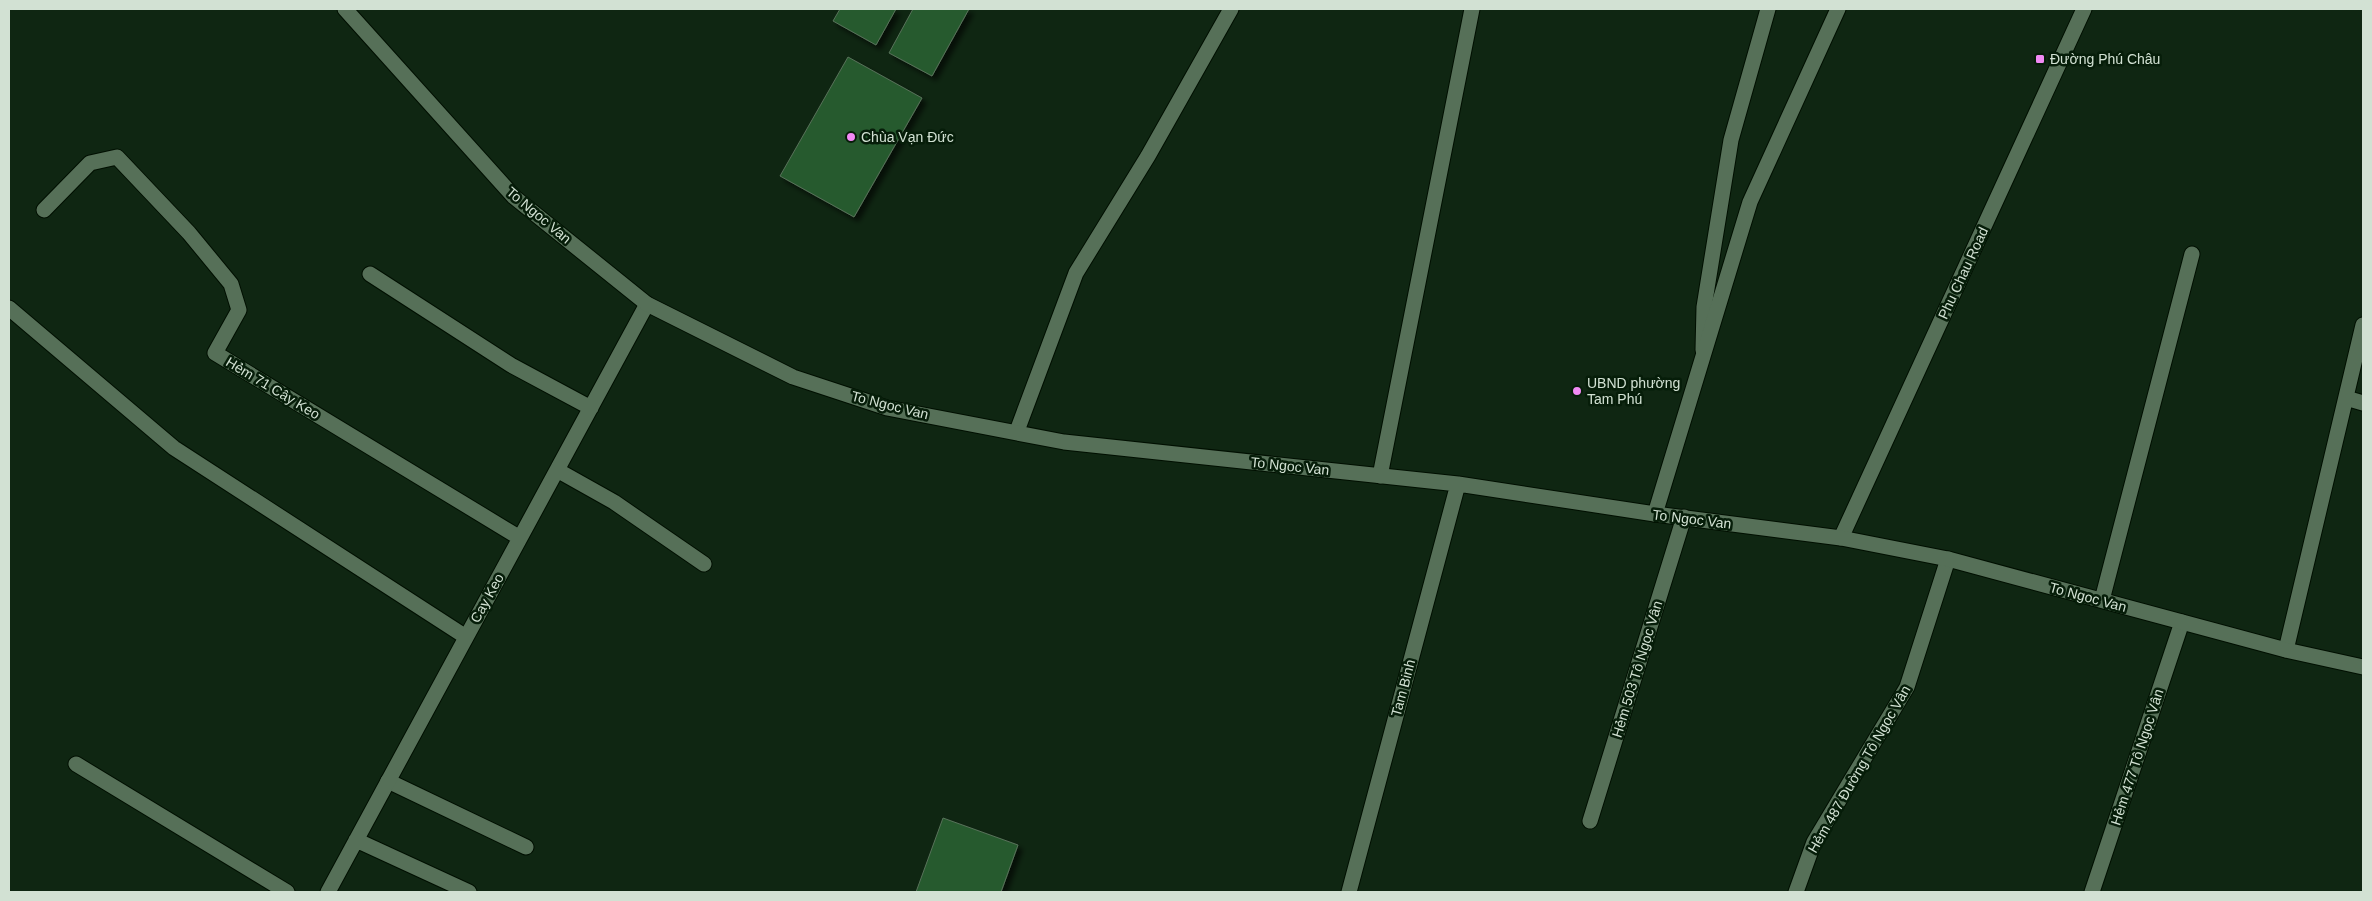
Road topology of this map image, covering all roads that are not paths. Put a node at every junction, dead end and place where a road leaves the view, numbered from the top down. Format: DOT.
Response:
graph roads {
  1 [pos="345,9"];
  2 [pos="1231,9"];
  3 [pos="1472,9"];
  4 [pos="1768,9"];
  5 [pos="1838,9"];
  6 [pos="2084,9"];
  7 [pos="44,210"];
  8 [pos="2192,254"];
  9 [pos="370,274"];
  10 [pos="647,304"];
  11 [pos="9,308"];
  12 [pos="2363,325"];
  13 [pos="1703,356"];
  14 [pos="2346,398"];
  15 [pos="2363,403"];
  16 [pos="591,408"];
  17 [pos="1017,431"];
  18 [pos="557,470"];
  19 [pos="1380,476"];
  20 [pos="1458,484"];
  21 [pos="1655,514"];
  22 [pos="1684,517"];
  23 [pos="520,538"];
  24 [pos="1841,538"];
  25 [pos="1948,559"];
  26 [pos="704,564"];
  27 [pos="2102,600"];
  28 [pos="2182,622"];
  29 [pos="466,637"];
  30 [pos="2286,650"];
  31 [pos="2363,666"];
  32 [pos="76,764"];
  33 [pos="388,781"];
  34 [pos="1590,821"];
  35 [pos="356,840"];
  36 [pos="526,847"];
  37 [pos="287,892"];
  38 [pos="328,892"];
  39 [pos="469,892"];
  40 [pos="1349,892"];
  41 [pos="1796,892"];
  42 [pos="2092,892"];
  1 -- 10 [label="street, To Ngoc Van"];
  2 -- 17 [label="street"];
  3 -- 19 [label="street"];
  4 -- 13 [label="street"];
  5 -- 13 [label="street"];
  6 -- 24 [label="street, Phu Chau Road"];
  7 -- 23 [label="street, Hẻm 71 Cây Keo"];
  8 -- 27 [label="street"];
  9 -- 16 [label="street"];
  10 -- 16 [label="street, Cay Keo"];
  10 -- 17 [label="street, To Ngoc Van"];
  11 -- 29 [label="street"];
  12 -- 14 [label="street"];
  13 -- 21 [label="street"];
  14 -- 15 [label="street"];
  14 -- 30 [label="street"];
  16 -- 18 [label="street, Cay Keo"];
  17 -- 19 [label="street, To Ngoc Van"];
  18 -- 23 [label="street, Cay Keo"];
  18 -- 26 [label="street"];
  19 -- 20 [label="street, To Ngoc Van"];
  20 -- 21 [label="street, To Ngoc Van"];
  20 -- 40 [label="street, Tam Binh"];
  21 -- 22 [label="street, To Ngoc Van"];
  22 -- 24 [label="street, To Ngoc Van"];
  22 -- 34 [label="street, Hẻm 503 Tô Ngọc Vân"];
  23 -- 29 [label="street, Cay Keo"];
  24 -- 25 [label="street, To Ngoc Van"];
  25 -- 27 [label="street, To Ngoc Van"];
  25 -- 41 [label="street, Hẻm 487 Đường Tô Ngọc Vân"];
  27 -- 28 [label="street, To Ngoc Van"];
  28 -- 30 [label="street, To Ngoc Van"];
  28 -- 42 [label="street, Hẻm 477 Tô Ngọc Vân"];
  29 -- 33 [label="street, Cay Keo"];
  30 -- 31 [label="street, To Ngoc Van"];
  32 -- 37 [label="street"];
  33 -- 35 [label="street, Cay Keo"];
  33 -- 36 [label="street"];
  35 -- 38 [label="street, Cay Keo"];
  35 -- 39 [label="street"];
}
